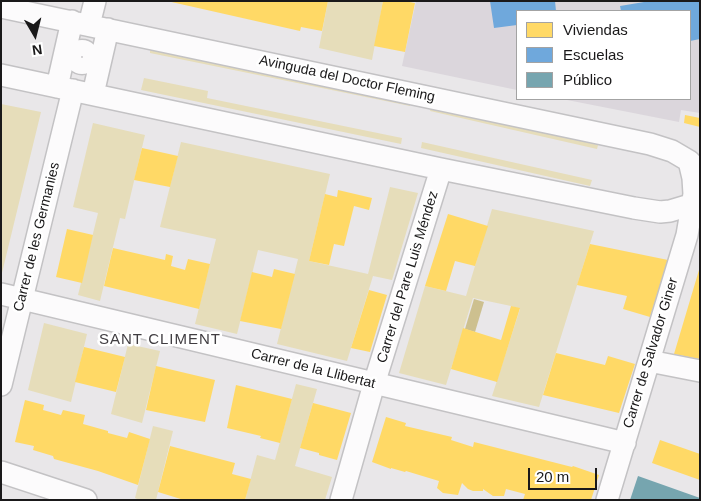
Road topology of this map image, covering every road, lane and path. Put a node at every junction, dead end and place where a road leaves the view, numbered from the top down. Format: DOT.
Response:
graph roads {
  1 [pos="95,1"];
  2 [pos="1,6"];
  3 [pos="90,25"];
  4 [pos="1,75"];
  5 [pos="74,90"];
  6 [pos="694,166"];
  7 [pos="441,169"];
  8 [pos="695,204"];
  9 [pos="11,297"];
  10 [pos="649,362"];
  11 [pos="700,371"];
  12 [pos="374,384"];
  13 [pos="1,385"];
  14 [pos="625,444"];
  15 [pos="1,472"];
  16 [pos="86,500"];
  17 [pos="341,500"];
  18 [pos="607,500"];
  1 -- 3 [label="street, Carrer de les Germanies"];
  2 -- 3 [label="street, Avinguda del Doctor Fleming"];
  3 -- 5 [label="street, Carrer de les Germanies"];
  3 -- 5 [label="street, Carrer de les Germanies"];
  3 -- 6 [label="street, Avinguda del Doctor Fleming"];
  4 -- 5 [label="street"];
  5 -- 7 [label="street"];
  5 -- 9 [label="street, Carrer de les Germanies"];
  6 -- 8 [label="street, Avinguda del Doctor Fleming"];
  7 -- 8 [label="street"];
  7 -- 12 [label="street, Carrer del Pare Luis Méndez"];
  8 -- 10 [label="street, Carrer de Salvador Giner"];
  9 -- 12 [label="street, Carrer de la Llibertat"];
  9 -- 13 [label="street, Carrer de les Germanies"];
  10 -- 11 [label="street"];
  10 -- 14 [label="street, Carrer de Salvador Giner"];
  12 -- 14 [label="street, Carrer de la Llibertat"];
  12 -- 17 [label="street, Carrer del Pare Luis Méndez"];
  14 -- 18 [label="street, Carrer de Salvador Giner"];
  15 -- 16 [label="street"];
}
